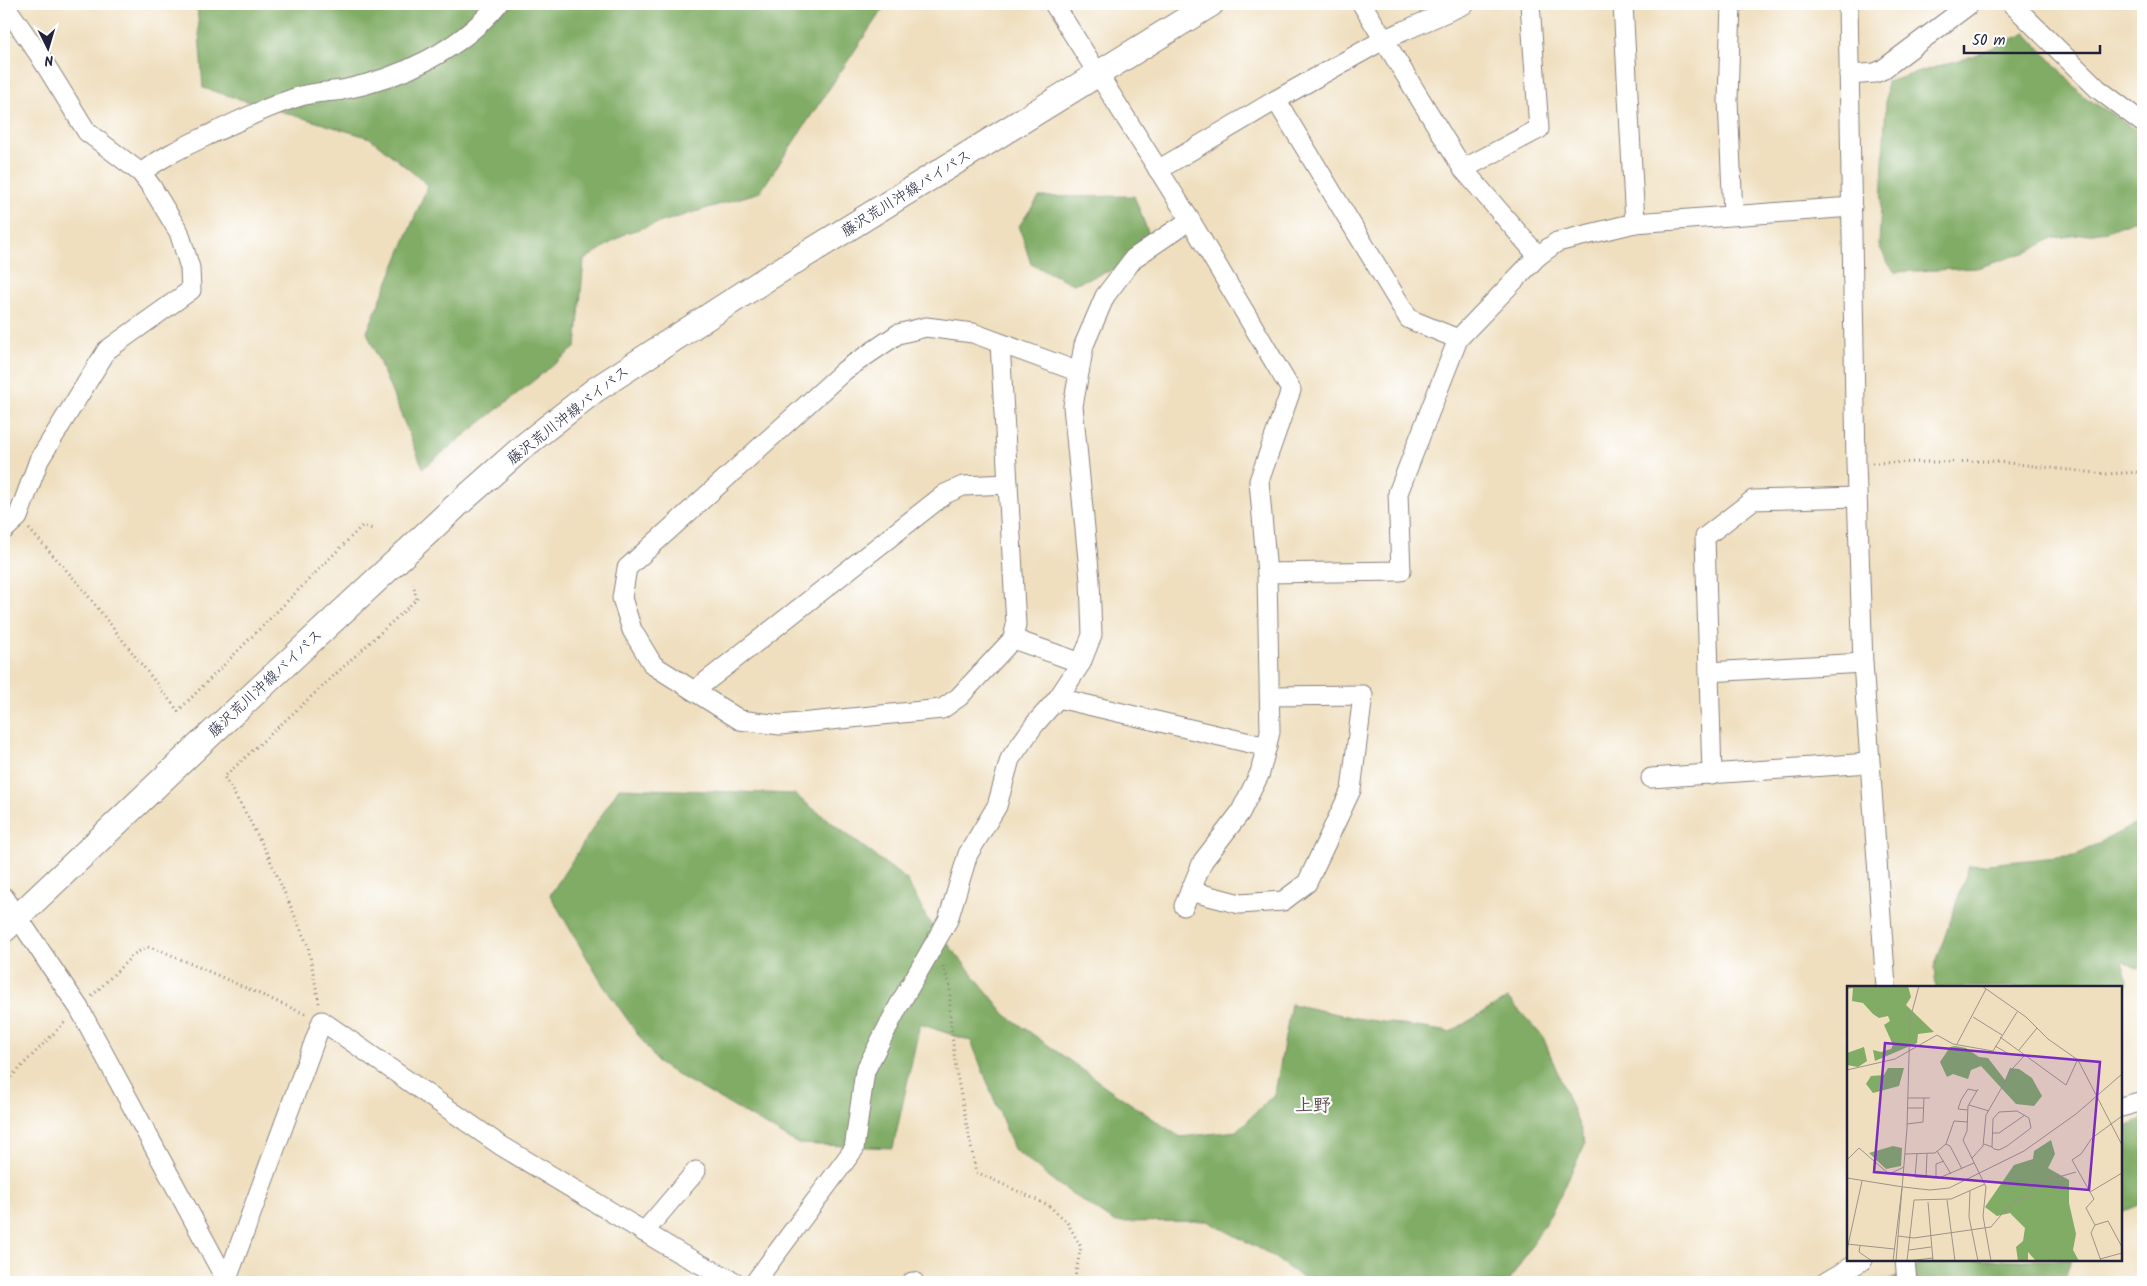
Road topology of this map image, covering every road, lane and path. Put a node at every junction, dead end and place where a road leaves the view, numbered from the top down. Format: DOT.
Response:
graph roads {
  1 [pos="4,4"];
  2 [pos="498,4"];
  3 [pos="1054,4"];
  4 [pos="1211,4"];
  5 [pos="1362,4"];
  6 [pos="1466,4"];
  7 [pos="1530,4"];
  8 [pos="1623,4"];
  9 [pos="1732,4"];
  10 [pos="1848,4"];
  11 [pos="1970,4"];
  12 [pos="2012,4"];
  13 [pos="1383,40"];
  14 [pos="1097,73"];
  15 [pos="1849,75"];
  16 [pos="1276,100"];
  17 [pos="2143,123"];
  18 [pos="1463,169"];
  19 [pos="1158,170"];
  20 [pos="141,173"];
  21 [pos="1852,207"];
  22 [pos="1733,215"];
  23 [pos="1190,220"];
  24 [pos="1635,223"];
  25 [pos="1538,256"];
  26 [pos="1458,339"];
  27 [pos="1000,343"];
  28 [pos="1079,372"];
  29 [pos="1856,463"];
  30 [pos="2143,472"];
  31 [pos="1008,484"];
  32 [pos="1857,497"];
  33 [pos="18,517"];
  34 [pos="373,529"];
  35 [pos="4,530"];
  36 [pos="1268,573"];
  37 [pos="413,584"];
  38 [pos="1013,639"];
  39 [pos="1081,663"];
  40 [pos="1863,663"];
  41 [pos="1709,672"];
  42 [pos="694,691"];
  43 [pos="1270,696"];
  44 [pos="1058,698"];
  45 [pos="1267,747"];
  46 [pos="1869,763"];
  47 [pos="1712,775"];
  48 [pos="1652,778"];
  49 [pos="8,914"];
  50 [pos="944,957"];
  51 [pos="1886,986"];
  52 [pos="79,1008"];
  53 [pos="322,1021"];
  54 [pos="4,1084"];
  55 [pos="2143,1101"];
  56 [pos="2122,1107"];
  57 [pos="696,1171"];
  58 [pos="644,1232"];
  59 [pos="1860,1261"];
  60 [pos="1906,1261"];
  61 [pos="227,1282"];
  62 [pos="735,1282"];
  63 [pos="755,1282"];
  64 [pos="1074,1282"];
  65 [pos="1826,1282"];
  66 [pos="1907,1282"];
  1 -- 20 [label="street"];
  2 -- 20 [label="street"];
  3 -- 14 [label="street"];
  4 -- 14 [label="main road, 藤沢荒川沖線バイパス"];
  5 -- 13 [label="street"];
  6 -- 13 [label="street"];
  7 -- 18 [label="street"];
  8 -- 24 [label="street"];
  9 -- 22 [label="street"];
  10 -- 15 [label="street"];
  11 -- 15 [label="street"];
  12 -- 17 [label="street"];
  13 -- 16 [label="street"];
  13 -- 18 [label="street"];
  14 -- 19 [label="street"];
  14 -- 49 [label="main road, 藤沢荒川沖線バイパス"];
  15 -- 21 [label="street"];
  16 -- 19 [label="street"];
  16 -- 26 [label="street"];
  18 -- 25 [label="street"];
  19 -- 23 [label="street"];
  20 -- 33 [label="street"];
  21 -- 22 [label="street"];
  21 -- 29 [label="street"];
  22 -- 24 [label="street"];
  23 -- 28 [label="street"];
  23 -- 36 [label="street"];
  24 -- 25 [label="street"];
  25 -- 26 [label="street"];
  26 -- 36 [label="street"];
  27 -- 28 [label="street"];
  27 -- 31 [label="street"];
  27 -- 42 [label="street"];
  28 -- 39 [label="street"];
  29 -- 30 [label="path"];
  29 -- 32 [label="street"];
  31 -- 38 [label="street"];
  31 -- 42 [label="street"];
  32 -- 40 [label="street"];
  32 -- 41 [label="street"];
  33 -- 34 [label="path"];
  33 -- 35 [label="street"];
  36 -- 43 [label="street"];
  37 -- 53 [label="path"];
  38 -- 39 [label="street"];
  38 -- 42 [label="street"];
  39 -- 44 [label="street"];
  40 -- 41 [label="street"];
  40 -- 46 [label="street"];
  41 -- 47 [label="street"];
  43 -- 45 [label="street"];
  43 -- 45 [label="street"];
  44 -- 45 [label="street"];
  44 -- 63 [label="street"];
  46 -- 47 [label="street"];
  46 -- 51 [label="street"];
  47 -- 48 [label="street"];
  49 -- 52 [label="street"];
  50 -- 64 [label="path"];
  52 -- 53 [label="path"];
  52 -- 54 [label="path"];
  52 -- 61 [label="street"];
  53 -- 58 [label="street"];
  53 -- 61 [label="street"];
  55 -- 56 [label="street"];
  57 -- 58 [label="street"];
  58 -- 62 [label="street"];
  59 -- 65 [label="street"];
  60 -- 66 [label="street"];
}
